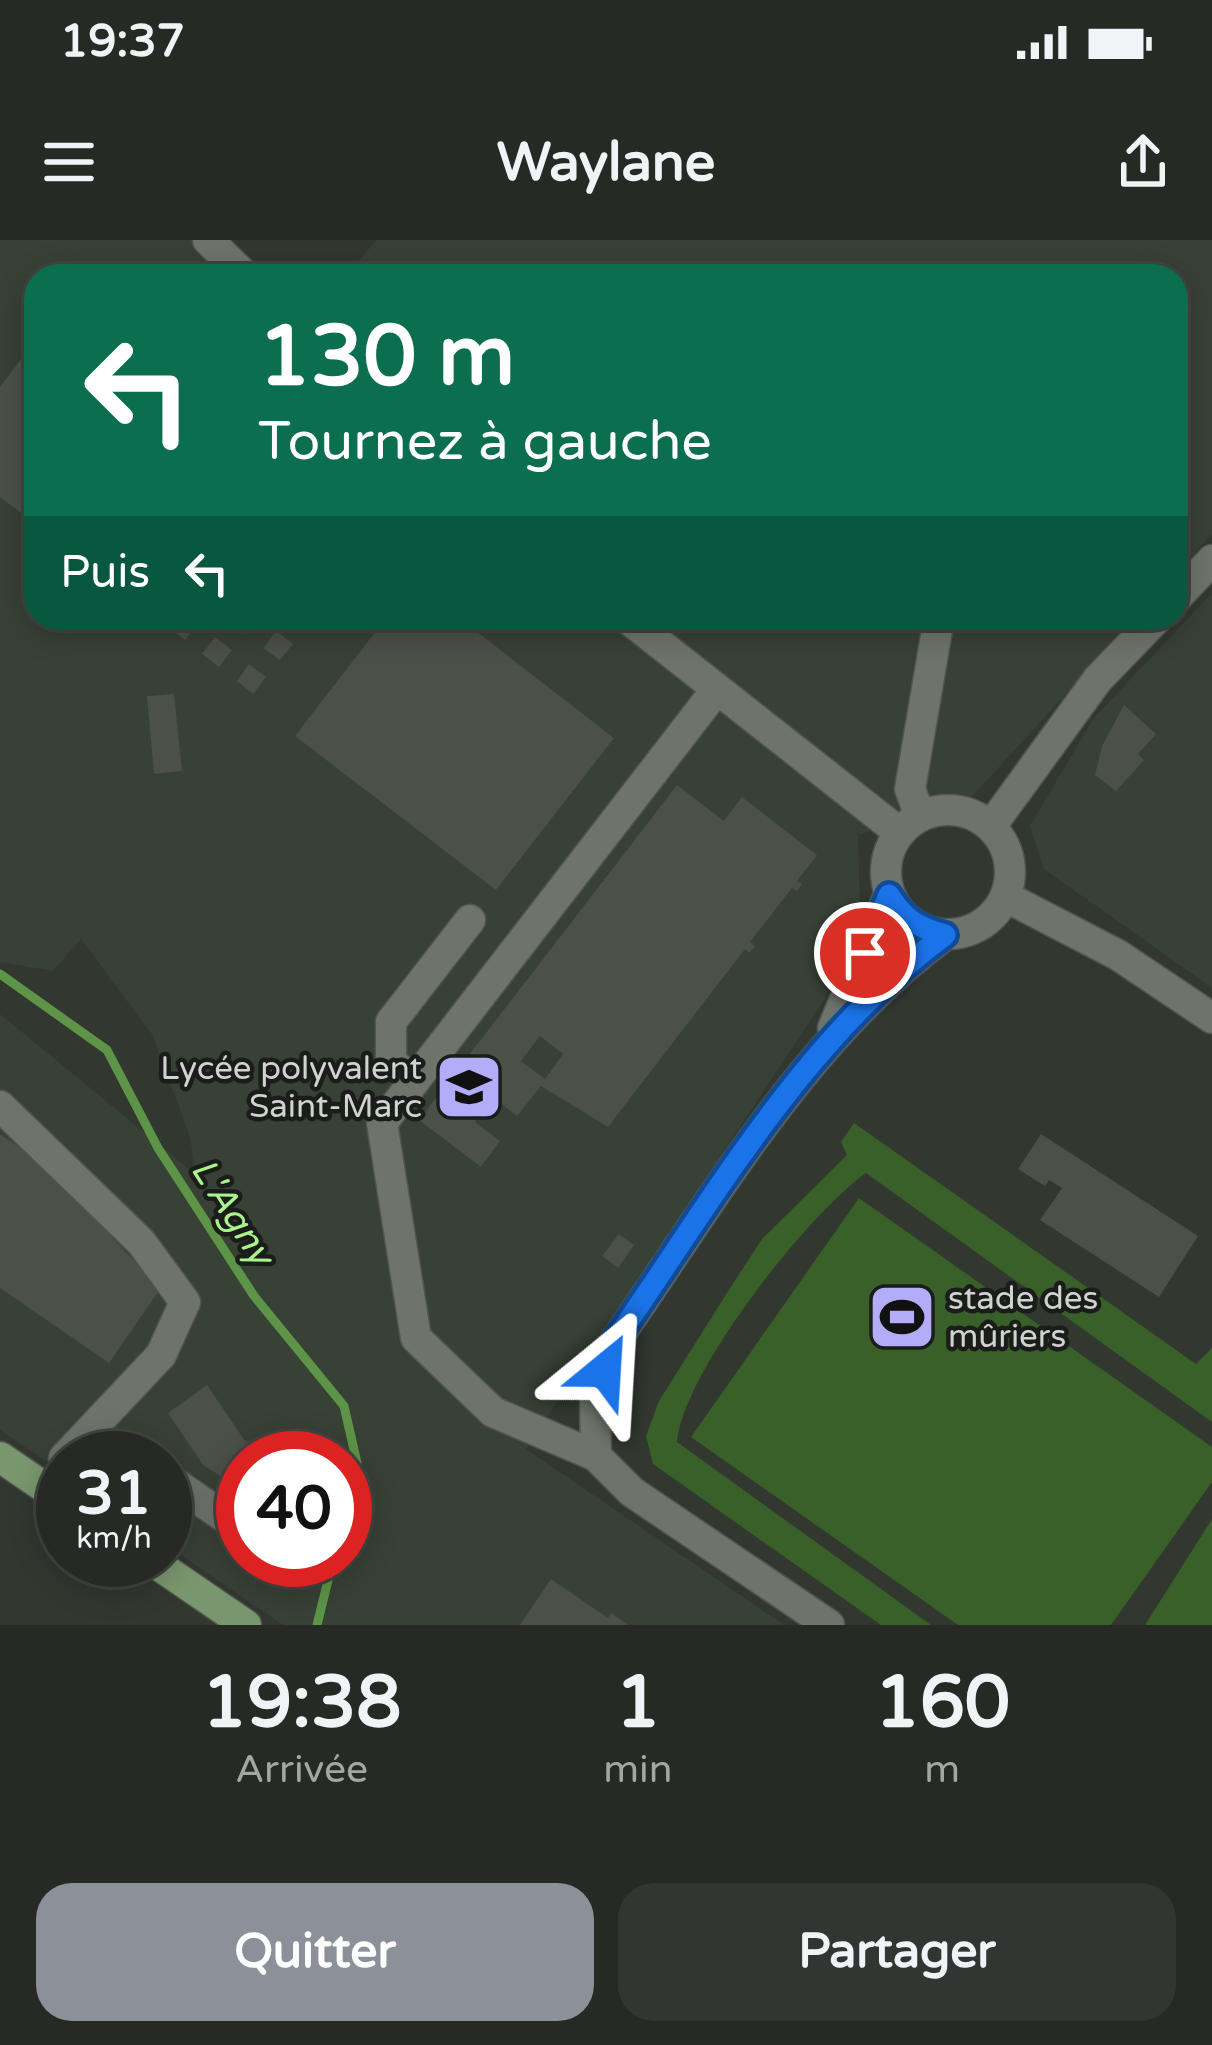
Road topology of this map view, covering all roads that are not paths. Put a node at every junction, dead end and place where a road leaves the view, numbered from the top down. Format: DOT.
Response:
graph roads {
  1 [pos="208,240"];
  2 [pos="233,264"];
  3 [pos="1212,560"];
  4 [pos="1188,585"];
  5 [pos="642,630"];
  6 [pos="937,630"];
  7 [pos="1145,630"];
  8 [pos="717,689"];
  9 [pos="909,824"];
  10 [pos="992,826"];
  11 [pos="889,895"];
  12 [pos="1006,897"];
  13 [pos="470,920"];
  14 [pos="945,935"];
  15 [pos="1212,1018"];
  16 [pos="826,1043"];
  17 [pos="414,1082"];
  18 [pos="0,1106"];
  19 [pos="98,1431"];
  20 [pos="596,1456"];
  21 [pos="0,1457"];
  22 [pos="36,1481"];
  23 [pos="190,1587"];
  24 [pos="246,1625"];
  25 [pos="829,1625"];
  1 -- 2 [label="street"];
  3 -- 4 [label="street"];
  5 -- 8 [label="street"];
  6 -- 9 [label="street"];
  7 -- 10 [label="street"];
  8 -- 9 [label="street"];
  8 -- 17 [label="street"];
  9 -- 10 [label="street"];
  9 -- 11 [label="street"];
  10 -- 12 [label="street"];
  11 -- 14 [label="street"];
  11 -- 16 [label="street"];
  12 -- 14 [label="street"];
  12 -- 15 [label="street"];
  13 -- 17 [label="street"];
  14 -- 16 [label="street"];
  16 -- 20 [label="street"];
  17 -- 20 [label="street"];
  18 -- 19 [label="street"];
  20 -- 25 [label="street"];
  21 -- 22 [label="main road"];
  23 -- 24 [label="main road"];
}
